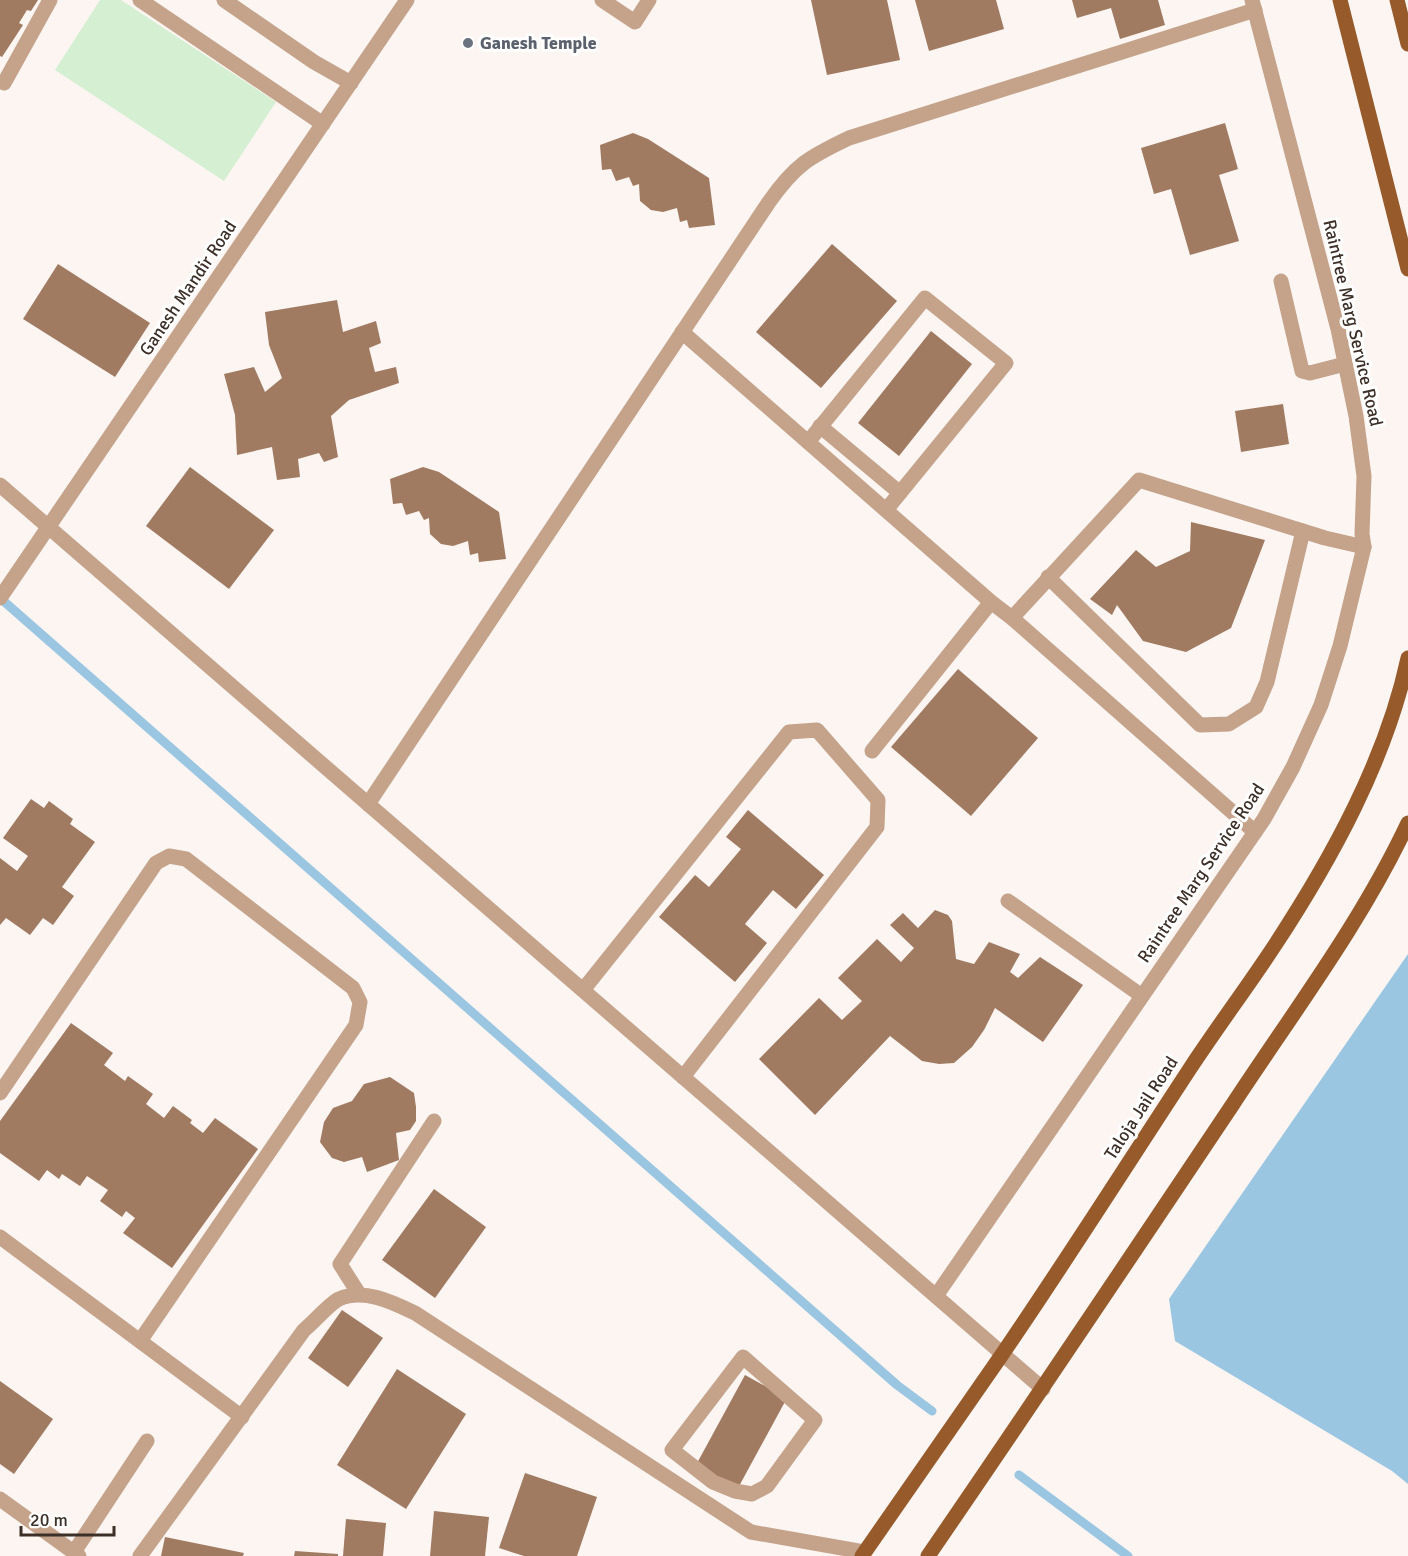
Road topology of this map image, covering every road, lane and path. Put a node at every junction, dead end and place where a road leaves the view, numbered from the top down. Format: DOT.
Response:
graph roads {
  1 [pos="50,0"];
  2 [pos="140,0"];
  3 [pos="224,0"];
  4 [pos="407,0"];
  5 [pos="602,0"];
  6 [pos="649,0"];
  7 [pos="1340,0"];
  8 [pos="1396,0"];
  9 [pos="1254,5"];
  10 [pos="1408,44"];
  11 [pos="4,82"];
  12 [pos="351,83"];
  13 [pos="323,124"];
  14 [pos="1408,269"];
  15 [pos="1281,281"];
  16 [pos="682,332"];
  17 [pos="1346,363"];
  18 [pos="820,426"];
  19 [pos="808,442"];
  20 [pos="0,485"];
  21 [pos="900,493"];
  22 [pos="886,510"];
  23 [pos="49,528"];
  24 [pos="1303,531"];
  25 [pos="1364,547"];
  26 [pos="1048,577"];
  27 [pos="0,598"];
  28 [pos="991,602"];
  29 [pos="1012,618"];
  30 [pos="1408,658"];
  31 [pos="872,751"];
  32 [pos="368,804"];
  33 [pos="1408,823"];
  34 [pos="1255,832"];
  35 [pos="1008,901"];
  36 [pos="584,990"];
  37 [pos="1142,996"];
  38 [pos="683,1077"];
  39 [pos="0,1093"];
  40 [pos="434,1121"];
  41 [pos="0,1237"];
  42 [pos="359,1294"];
  43 [pos="936,1296"];
  44 [pos="140,1341"];
  45 [pos="1003,1354"];
  46 [pos="1043,1389"];
  47 [pos="242,1417"];
  48 [pos="147,1441"];
  49 [pos="685,1458"];
  50 [pos="669,1479"];
  51 [pos="0,1499"];
  52 [pos="77,1554"];
  53 [pos="863,1554"];
  54 [pos="140,1556"];
  55 [pos="928,1556"];
  1 -- 11 [label="street"];
  2 -- 13 [label="street"];
  3 -- 12 [label="street"];
  4 -- 12 [label="street, Ganesh Mandir Road"];
  5 -- 6 [label="street"];
  7 -- 14 [label="main road"];
  8 -- 10 [label="main road"];
  9 -- 16 [label="street"];
  9 -- 17 [label="street, Raintree Marg Service Road"];
  12 -- 13 [label="street, Ganesh Mandir Road"];
  13 -- 23 [label="street, Ganesh Mandir Road"];
  15 -- 17 [label="street"];
  16 -- 19 [label="street"];
  16 -- 32 [label="street"];
  17 -- 25 [label="street, Raintree Marg Service Road"];
  18 -- 19 [label="street"];
  18 -- 21 [label="street"];
  18 -- 21 [label="street"];
  19 -- 22 [label="street"];
  20 -- 23 [label="street"];
  21 -- 22 [label="street"];
  22 -- 28 [label="street"];
  23 -- 27 [label="street, Ganesh Mandir Road"];
  23 -- 32 [label="street"];
  24 -- 25 [label="street"];
  24 -- 26 [label="street"];
  24 -- 26 [label="street"];
  25 -- 34 [label="street, Raintree Marg Service Road"];
  26 -- 29 [label="street"];
  28 -- 29 [label="street"];
  28 -- 31 [label="street"];
  29 -- 34 [label="street"];
  30 -- 45 [label="main road, Taloja Jail Road"];
  32 -- 36 [label="street"];
  33 -- 46 [label="main road"];
  34 -- 37 [label="street, Raintree Marg Service Road"];
  35 -- 37 [label="street"];
  36 -- 38 [label="street"];
  36 -- 38 [label="street"];
  37 -- 43 [label="street, Raintree Marg Service Road"];
  38 -- 43 [label="street"];
  39 -- 44 [label="street"];
  40 -- 42 [label="street"];
  41 -- 44 [label="street"];
  42 -- 47 [label="street"];
  42 -- 50 [label="street"];
  43 -- 45 [label="street"];
  44 -- 47 [label="street"];
  45 -- 46 [label="street"];
  45 -- 53 [label="main road, Taloja Jail Road"];
  46 -- 55 [label="main road"];
  47 -- 54 [label="street"];
  48 -- 52 [label="street"];
  49 -- 49 [label="street"];
  49 -- 50 [label="street"];
  50 -- 53 [label="street"];
  51 -- 52 [label="street"];
}
